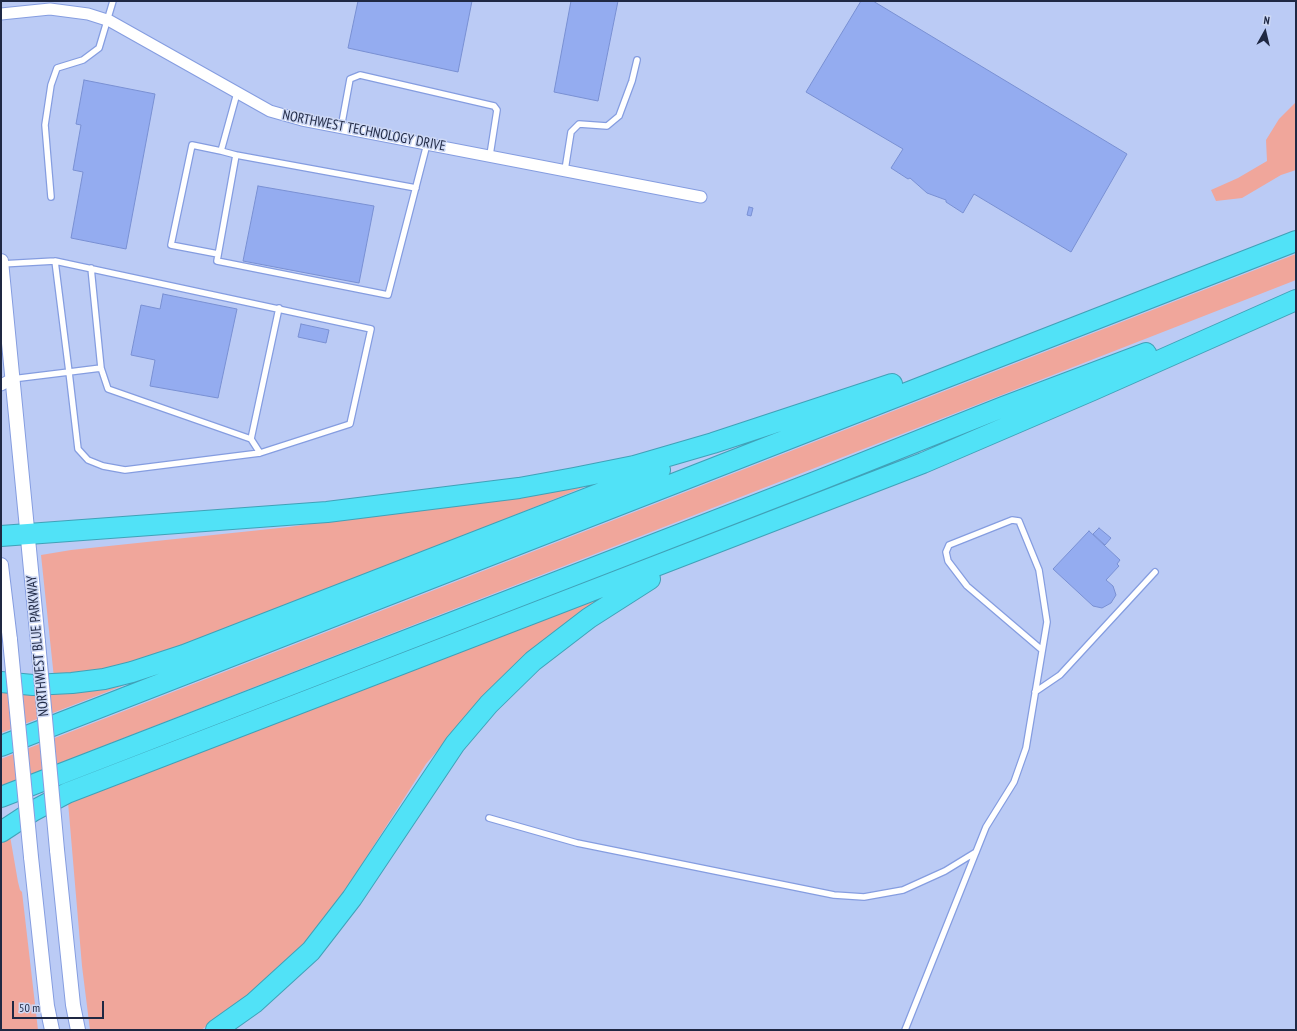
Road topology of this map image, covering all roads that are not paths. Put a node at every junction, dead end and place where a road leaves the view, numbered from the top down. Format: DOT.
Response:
graph roads {
  1 [pos="113,1"];
  2 [pos="1,14"];
  3 [pos="106,20"];
  4 [pos="637,60"];
  5 [pos="236,93"];
  6 [pos="341,128"];
  7 [pos="427,144"];
  8 [pos="221,150"];
  9 [pos="236,155"];
  10 [pos="490,155"];
  11 [pos="565,170"];
  12 [pos="416,188"];
  13 [pos="51,197"];
  14 [pos="701,197"];
  15 [pos="1296,241"];
  16 [pos="218,254"];
  17 [pos="55,260"];
  18 [pos="1,261"];
  19 [pos="1,264"];
  20 [pos="91,268"];
  21 [pos="1296,299"];
  22 [pos="279,308"];
  23 [pos="1118,310"];
  24 [pos="101,368"];
  25 [pos="69,372"];
  26 [pos="6,382"];
  27 [pos="788,420"];
  28 [pos="251,439"];
  29 [pos="260,453"];
  30 [pos="28,534"];
  31 [pos="1,536"];
  32 [pos="706,548"];
  33 [pos="1,565"];
  34 [pos="1155,572"];
  35 [pos="1042,650"];
  36 [pos="1,682"];
  37 [pos="1035,692"];
  38 [pos="1,746"];
  39 [pos="1,797"];
  40 [pos="489,818"];
  41 [pos="1,832"];
  42 [pos="976,852"];
  43 [pos="52,1030"];
  44 [pos="78,1030"];
  45 [pos="216,1030"];
  46 [pos="905,1030"];
  1 -- 3 [label="lane"];
  2 -- 3 [label="street, NORTHWEST TECHNOLOGY DRIVE"];
  3 -- 5 [label="street, NORTHWEST TECHNOLOGY DRIVE"];
  3 -- 13 [label="lane"];
  4 -- 11 [label="lane"];
  5 -- 6 [label="street, NORTHWEST TECHNOLOGY DRIVE"];
  5 -- 8 [label="lane"];
  6 -- 7 [label="street, NORTHWEST TECHNOLOGY DRIVE"];
  6 -- 10 [label="lane"];
  7 -- 10 [label="street, NORTHWEST TECHNOLOGY DRIVE"];
  7 -- 12 [label="lane"];
  8 -- 9 [label="lane"];
  8 -- 16 [label="lane"];
  9 -- 12 [label="lane"];
  9 -- 16 [label="lane"];
  10 -- 11 [label="street, NORTHWEST TECHNOLOGY DRIVE"];
  11 -- 14 [label="street, NORTHWEST TECHNOLOGY DRIVE"];
  12 -- 16 [label="lane"];
  15 -- 23 [label="highway"];
  17 -- 19 [label="lane"];
  17 -- 20 [label="lane"];
  17 -- 25 [label="lane"];
  18 -- 19 [label="street, NORTHWEST BLUE PARKWAY"];
  19 -- 26 [label="street, NORTHWEST BLUE PARKWAY"];
  20 -- 22 [label="lane"];
  20 -- 24 [label="lane"];
  21 -- 32 [label="highway"];
  21 -- 39 [label="highway"];
  22 -- 28 [label="lane"];
  22 -- 29 [label="lane"];
  23 -- 27 [label="highway"];
  23 -- 38 [label="highway"];
  24 -- 25 [label="lane"];
  24 -- 28 [label="lane"];
  25 -- 26 [label="lane"];
  25 -- 29 [label="lane"];
  26 -- 30 [label="street, NORTHWEST BLUE PARKWAY"];
  27 -- 30 [label="highway"];
  27 -- 36 [label="highway"];
  28 -- 29 [label="lane"];
  30 -- 31 [label="highway"];
  30 -- 44 [label="street, NORTHWEST BLUE PARKWAY, bridge"];
  32 -- 41 [label="highway"];
  32 -- 45 [label="highway"];
  33 -- 43 [label="street, NORTHWEST BLUE PARKWAY, bridge"];
  34 -- 37 [label="lane"];
  35 -- 35 [label="lane"];
  35 -- 37 [label="lane"];
  37 -- 42 [label="lane"];
  40 -- 42 [label="lane"];
  42 -- 46 [label="lane"];
}
